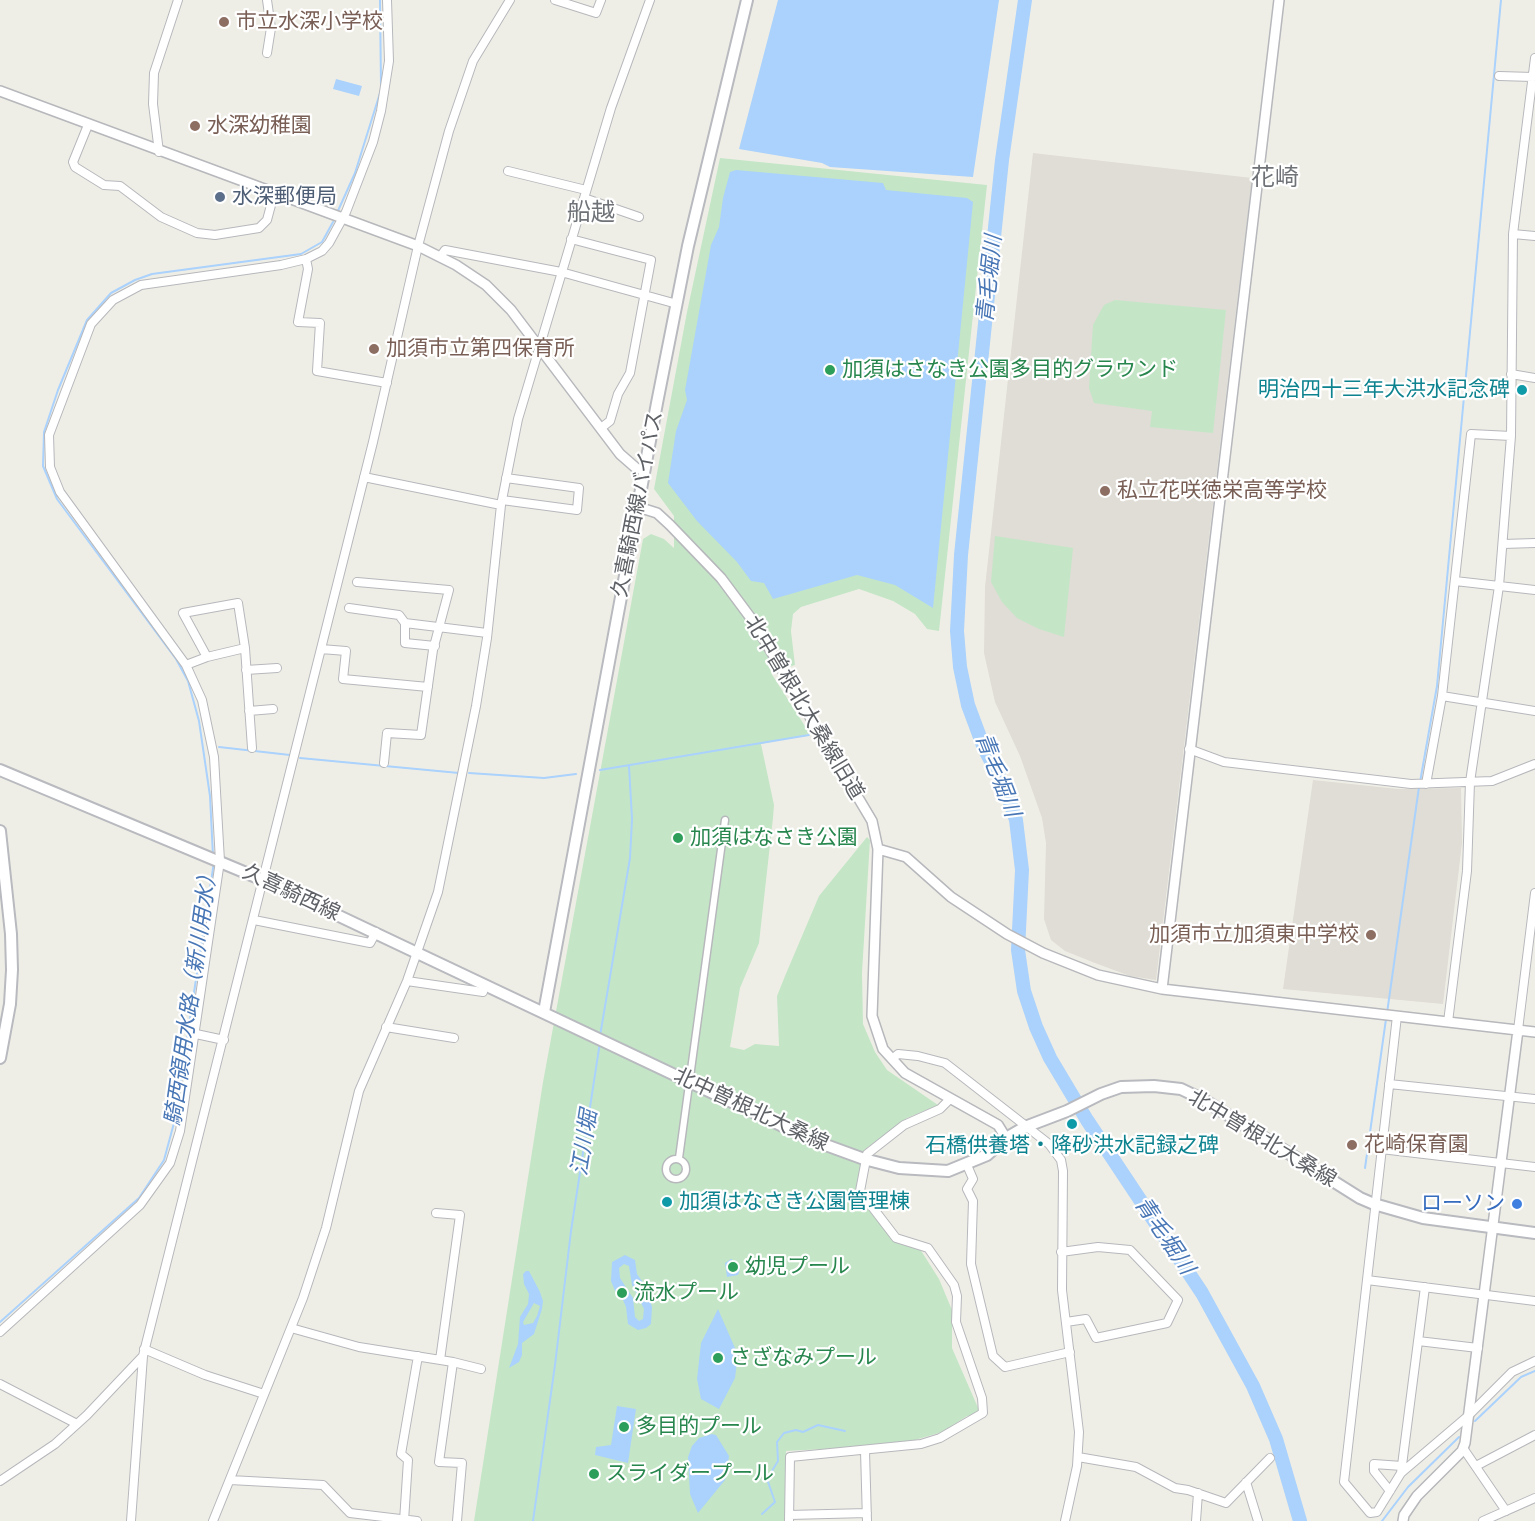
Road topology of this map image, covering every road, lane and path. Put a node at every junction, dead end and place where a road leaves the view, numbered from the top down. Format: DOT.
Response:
graph roads {
  1 [pos="178,0"];
  2 [pos="387,0"];
  3 [pos="510,0"];
  4 [pos="555,0"];
  5 [pos="602,0"];
  6 [pos="649,0"];
  7 [pos="747,0"];
  8 [pos="1279,0"];
  9 [pos="265,1"];
  10 [pos="267,53"];
  11 [pos="1535,58"];
  12 [pos="1499,76"];
  13 [pos="1533,77"];
  14 [pos="0,91"];
  15 [pos="1531,115"];
  16 [pos="88,125"];
  17 [pos="159,152"];
  18 [pos="508,171"];
  19 [pos="274,194"];
  20 [pos="585,194"];
  21 [pos="639,216"];
  22 [pos="343,220"];
  23 [pos="1513,234"];
  24 [pos="1535,236"];
  25 [pos="571,239"];
  26 [pos="418,246"];
  27 [pos="440,257"];
  28 [pos="306,259"];
  29 [pos="561,272"];
  30 [pos="646,295"];
  31 [pos="677,304"];
  32 [pos="539,345"];
  33 [pos="1511,374"];
  34 [pos="1535,378"];
  35 [pos="387,383"];
  36 [pos="601,428"];
  37 [pos="1511,436"];
  38 [pos="645,470"];
  39 [pos="364,477"];
  40 [pos="506,478"];
  41 [pos="501,502"];
  42 [pos="638,507"];
  43 [pos="1535,543"];
  44 [pos="1503,544"];
  45 [pos="1455,581"];
  46 [pos="357,582"];
  47 [pos="1499,586"];
  48 [pos="1535,590"];
  49 [pos="349,608"];
  50 [pos="405,623"];
  51 [pos="441,627"];
  52 [pos="487,633"];
  53 [pos="435,646"];
  54 [pos="245,648"];
  55 [pos="321,649"];
  56 [pos="207,657"];
  57 [pos="186,665"];
  58 [pos="277,668"];
  59 [pos="246,670"];
  60 [pos="428,687"];
  61 [pos="1442,696"];
  62 [pos="1481,703"];
  63 [pos="273,710"];
  64 [pos="249,711"];
  65 [pos="1535,711"];
  66 [pos="252,748"];
  67 [pos="1189,749"];
  68 [pos="384,763"];
  69 [pos="1535,764"];
  70 [pos="0,770"];
  71 [pos="1470,782"];
  72 [pos="1426,784"];
  73 [pos="725,820"];
  74 [pos="0,831"];
  75 [pos="879,849"];
  76 [pos="220,861"];
  77 [pos="263,880"];
  78 [pos="1535,892"];
  79 [pos="254,920"];
  80 [pos="0,929"];
  81 [pos="376,932"];
  82 [pos="11,934"];
  83 [pos="417,952"];
  84 [pos="1526,968"];
  85 [pos="1535,969"];
  86 [pos="407,981"];
  87 [pos="1162,989"];
  88 [pos="483,992"];
  89 [pos="544,1012"];
  90 [pos="1397,1016"];
  91 [pos="1448,1022"];
  92 [pos="386,1027"];
  93 [pos="1518,1030"];
  94 [pos="1535,1032"];
  95 [pos="196,1034"];
  96 [pos="3,1035"];
  97 [pos="454,1038"];
  98 [pos="224,1040"];
  99 [pos="0,1058"];
  100 [pos="892,1059"];
  101 [pos="688,1082"];
  102 [pos="1389,1084"];
  103 [pos="1509,1096"];
  104 [pos="1535,1099"];
  105 [pos="949,1100"];
  106 [pos="1025,1127"];
  107 [pos="1006,1138"];
  108 [pos="1381,1149"];
  109 [pos="679,1158"];
  110 [pos="864,1159"];
  111 [pos="1501,1163"];
  112 [pos="967,1165"];
  113 [pos="1535,1167"];
  114 [pos="1374,1204"];
  115 [pos="436,1213"];
  116 [pos="1492,1227"];
  117 [pos="1535,1233"];
  118 [pos="1061,1252"];
  119 [pos="1367,1280"];
  120 [pos="1425,1287"];
  121 [pos="1484,1295"];
  122 [pos="1535,1301"];
  123 [pos="1065,1322"];
  124 [pos="291,1328"];
  125 [pos="0,1332"];
  126 [pos="1418,1341"];
  127 [pos="1478,1348"];
  128 [pos="143,1352"];
  129 [pos="1070,1352"];
  130 [pos="418,1356"];
  131 [pos="440,1360"];
  132 [pos="1535,1361"];
  133 [pos="453,1362"];
  134 [pos="481,1369"];
  135 [pos="0,1384"];
  136 [pos="264,1394"];
  137 [pos="1468,1416"];
  138 [pos="77,1424"];
  139 [pos="1535,1436"];
  140 [pos="1463,1448"];
  141 [pos="865,1450"];
  142 [pos="1078,1457"];
  143 [pos="1270,1458"];
  144 [pos="1476,1466"];
  145 [pos="1401,1469"];
  146 [pos="0,1480"];
  147 [pos="230,1480"];
  148 [pos="1246,1482"];
  149 [pos="1390,1491"];
  150 [pos="1198,1493"];
  151 [pos="1535,1498"];
  152 [pos="1506,1511"];
  153 [pos="867,1517"];
  154 [pos="789,1518"];
  155 [pos="817,1518"];
  156 [pos="404,1520"];
  157 [pos="131,1521"];
  158 [pos="213,1521"];
  159 [pos="417,1521"];
  160 [pos="457,1521"];
  161 [pos="1065,1521"];
  162 [pos="1196,1521"];
  163 [pos="1258,1521"];
  164 [pos="1403,1521"];
  165 [pos="1483,1521"];
  1 -- 17 [label="street"];
  2 -- 22 [label="street"];
  3 -- 26 [label="street"];
  4 -- 5 [label="street"];
  6 -- 20 [label="street"];
  7 -- 31 [label="main road, 久喜騎西線バイパス"];
  8 -- 67 [label="street"];
  9 -- 10 [label="street"];
  11 -- 13 [label="street"];
  12 -- 13 [label="street"];
  13 -- 15 [label="street"];
  14 -- 16 [label="street"];
  15 -- 23 [label="street"];
  16 -- 17 [label="street"];
  16 -- 19 [label="street"];
  17 -- 19 [label="street"];
  18 -- 20 [label="street"];
  19 -- 22 [label="street"];
  20 -- 21 [label="street"];
  20 -- 25 [label="street"];
  22 -- 26 [label="street"];
  22 -- 28 [label="street"];
  23 -- 24 [label="street"];
  23 -- 33 [label="street"];
  25 -- 29 [label="street"];
  25 -- 30 [label="street"];
  26 -- 27 [label="street"];
  26 -- 35 [label="street"];
  27 -- 29 [label="street"];
  27 -- 32 [label="street"];
  28 -- 35 [label="street"];
  28 -- 57 [label="street"];
  29 -- 30 [label="street"];
  29 -- 32 [label="street"];
  30 -- 31 [label="street"];
  30 -- 36 [label="street"];
  31 -- 38 [label="main road, 久喜騎西線バイパス"];
  32 -- 36 [label="street"];
  32 -- 40 [label="street"];
  33 -- 34 [label="street"];
  33 -- 37 [label="street"];
  35 -- 39 [label="street"];
  36 -- 38 [label="street"];
  37 -- 44 [label="street"];
  37 -- 45 [label="street"];
  38 -- 42 [label="main road, 久喜騎西線バイパス"];
  39 -- 41 [label="street"];
  39 -- 55 [label="street"];
  40 -- 41 [label="street"];
  40 -- 41 [label="street"];
  41 -- 52 [label="street"];
  42 -- 75 [label="street, 北中曽根北大桑線旧道"];
  42 -- 89 [label="main road, 久喜騎西線バイパス"];
  43 -- 44 [label="street"];
  44 -- 47 [label="street"];
  45 -- 47 [label="street"];
  45 -- 61 [label="street"];
  46 -- 51 [label="street"];
  47 -- 48 [label="street"];
  47 -- 62 [label="street"];
  49 -- 50 [label="street"];
  50 -- 51 [label="street"];
  50 -- 53 [label="street"];
  51 -- 52 [label="street"];
  51 -- 53 [label="street"];
  52 -- 83 [label="street"];
  53 -- 60 [label="street"];
  54 -- 56 [label="street"];
  54 -- 56 [label="street"];
  54 -- 59 [label="street"];
  55 -- 60 [label="street"];
  55 -- 77 [label="street"];
  56 -- 57 [label="street"];
  57 -- 76 [label="street"];
  58 -- 59 [label="street"];
  59 -- 64 [label="street"];
  60 -- 68 [label="street"];
  61 -- 62 [label="street"];
  61 -- 72 [label="street"];
  62 -- 65 [label="street"];
  62 -- 71 [label="street"];
  63 -- 64 [label="street"];
  64 -- 66 [label="street"];
  67 -- 72 [label="street"];
  67 -- 87 [label="street"];
  69 -- 71 [label="street"];
  70 -- 76 [label="main road, 久喜騎西線"];
  71 -- 72 [label="street"];
  71 -- 91 [label="street"];
  73 -- 101 [label="street"];
  74 -- 82 [label="main road"];
  75 -- 87 [label="street"];
  75 -- 100 [label="street, 北中曽根北大桑線旧道"];
  76 -- 77 [label="main road, 久喜騎西線"];
  76 -- 95 [label="street"];
  77 -- 79 [label="street"];
  77 -- 81 [label="main road, 久喜騎西線"];
  78 -- 84 [label="street"];
  79 -- 81 [label="street"];
  79 -- 98 [label="street"];
  80 -- 82 [label="street"];
  81 -- 83 [label="main road, 久喜騎西線"];
  82 -- 96 [label="main road"];
  83 -- 86 [label="street"];
  83 -- 89 [label="main road, 久喜騎西線"];
  84 -- 85 [label="street"];
  84 -- 93 [label="street"];
  86 -- 88 [label="street"];
  86 -- 92 [label="street"];
  87 -- 90 [label="street"];
  89 -- 101 [label="main road, 北中曽根北大桑線"];
  90 -- 91 [label="street"];
  90 -- 102 [label="street"];
  91 -- 93 [label="street"];
  92 -- 97 [label="street"];
  92 -- 124 [label="street"];
  93 -- 94 [label="street"];
  93 -- 103 [label="street"];
  95 -- 98 [label="street"];
  95 -- 125 [label="street"];
  96 -- 99 [label="main road"];
  98 -- 128 [label="street"];
  100 -- 105 [label="street, 北中曽根北大桑線旧道"];
  100 -- 106 [label="street"];
  101 -- 109 [label="street"];
  101 -- 110 [label="main road, 北中曽根北大桑線"];
  102 -- 103 [label="street"];
  102 -- 108 [label="street"];
  103 -- 104 [label="street"];
  103 -- 111 [label="street"];
  105 -- 107 [label="street, 北中曽根北大桑線旧道"];
  105 -- 110 [label="street"];
  106 -- 107 [label="main road, 北中曽根北大桑線"];
  106 -- 114 [label="main road, 北中曽根北大桑線"];
  106 -- 118 [label="street"];
  107 -- 112 [label="main road, 北中曽根北大桑線"];
  108 -- 111 [label="street"];
  108 -- 114 [label="street"];
  110 -- 112 [label="main road, 北中曽根北大桑線"];
  110 -- 141 [label="street"];
  111 -- 113 [label="street"];
  111 -- 116 [label="street"];
  112 -- 129 [label="street"];
  114 -- 116 [label="main road, 北中曽根北大桑線"];
  114 -- 119 [label="street"];
  115 -- 131 [label="street"];
  116 -- 117 [label="main road, 北中曽根北大桑線"];
  116 -- 121 [label="street"];
  118 -- 123 [label="street"];
  118 -- 123 [label="street"];
  119 -- 120 [label="street"];
  119 -- 149 [label="street"];
  120 -- 121 [label="street"];
  120 -- 126 [label="street"];
  121 -- 122 [label="street"];
  121 -- 127 [label="street"];
  123 -- 129 [label="street"];
  124 -- 130 [label="street"];
  124 -- 136 [label="street"];
  126 -- 127 [label="street"];
  126 -- 145 [label="street"];
  127 -- 137 [label="street"];
  128 -- 136 [label="street"];
  128 -- 138 [label="street"];
  128 -- 157 [label="street"];
  129 -- 142 [label="street"];
  130 -- 131 [label="street"];
  130 -- 156 [label="street"];
  131 -- 133 [label="street"];
  132 -- 137 [label="street"];
  133 -- 134 [label="street"];
  133 -- 160 [label="street"];
  135 -- 138 [label="street"];
  136 -- 147 [label="street"];
  137 -- 140 [label="street"];
  137 -- 145 [label="street"];
  138 -- 146 [label="street"];
  139 -- 144 [label="street"];
  140 -- 144 [label="street"];
  140 -- 164 [label="street"];
  141 -- 153 [label="street"];
  141 -- 154 [label="street"];
  142 -- 150 [label="street"];
  142 -- 161 [label="street"];
  143 -- 148 [label="street"];
  144 -- 152 [label="street"];
  145 -- 149 [label="street"];
  145 -- 149 [label="street"];
  147 -- 156 [label="street"];
  147 -- 158 [label="street"];
  148 -- 150 [label="street"];
  148 -- 163 [label="street"];
  150 -- 162 [label="street"];
  151 -- 152 [label="street"];
  152 -- 165 [label="street"];
  153 -- 155 [label="street"];
  154 -- 155 [label="street"];
  156 -- 159 [label="street"];
}
